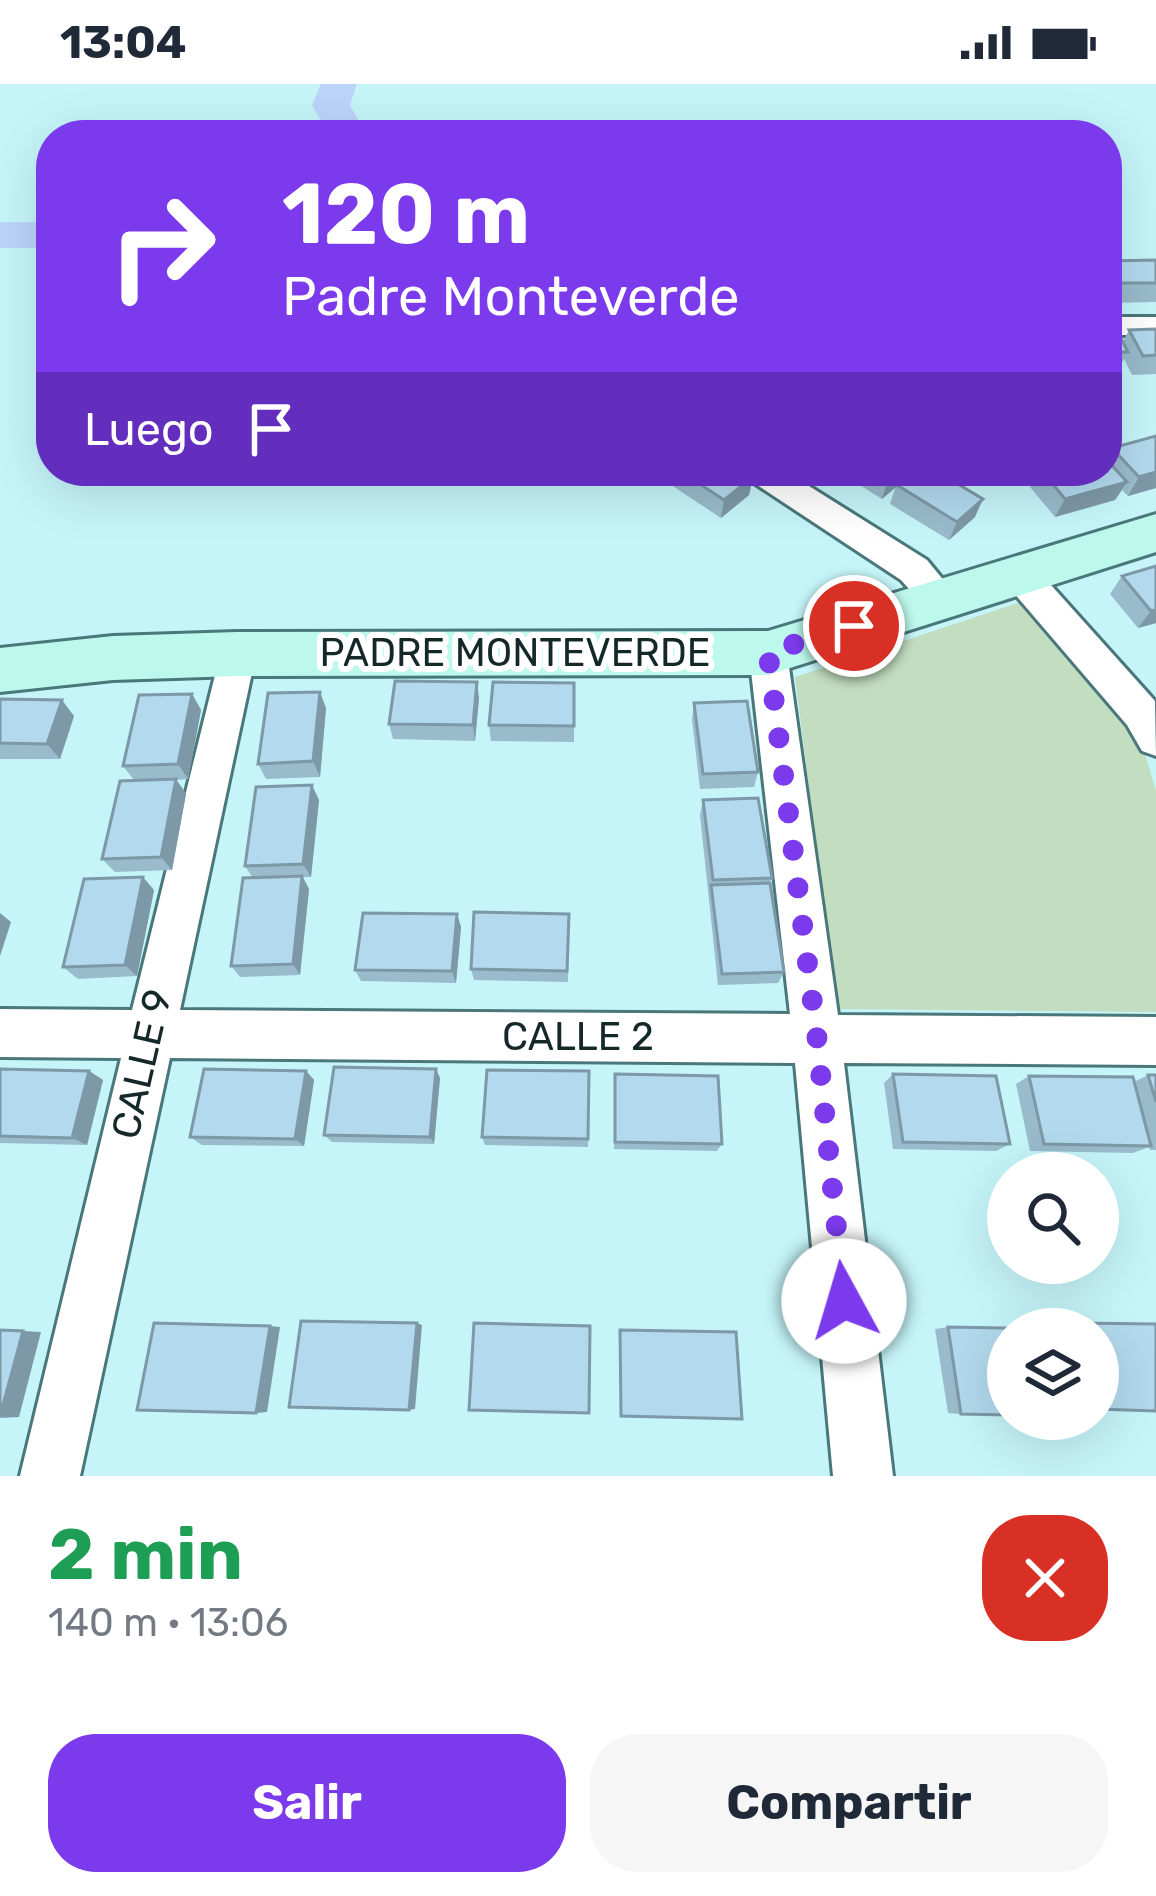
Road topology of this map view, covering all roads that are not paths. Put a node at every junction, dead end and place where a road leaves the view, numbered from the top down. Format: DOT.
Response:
graph roads {
  1 [pos="1122,326"];
  2 [pos="1156,326"];
  3 [pos="783,486"];
  4 [pos="1156,533"];
  5 [pos="1020,575"];
  6 [pos="940,599"];
  7 [pos="768,652"];
  8 [pos="237,653"];
  9 [pos="0,670"];
  10 [pos="1156,739"];
  11 [pos="0,1034"];
  12 [pos="148,1034"];
  13 [pos="817,1038"];
  14 [pos="1156,1041"];
  15 [pos="50,1476"];
  16 [pos="863,1476"];
  1 -- 2 [label="street"];
  3 -- 6 [label="street"];
  4 -- 5 [label="street, PADRE MONTEVERDE"];
  5 -- 6 [label="street, PADRE MONTEVERDE"];
  5 -- 10 [label="street"];
  6 -- 7 [label="street, PADRE MONTEVERDE"];
  7 -- 8 [label="street, PADRE MONTEVERDE"];
  7 -- 13 [label="street"];
  8 -- 9 [label="street, PADRE MONTEVERDE"];
  8 -- 12 [label="street, CALLE 9"];
  11 -- 12 [label="street, CALLE 2"];
  12 -- 13 [label="street, CALLE 2"];
  12 -- 15 [label="street, CALLE 9"];
  13 -- 14 [label="street, CALLE 2"];
  13 -- 16 [label="street"];
}
